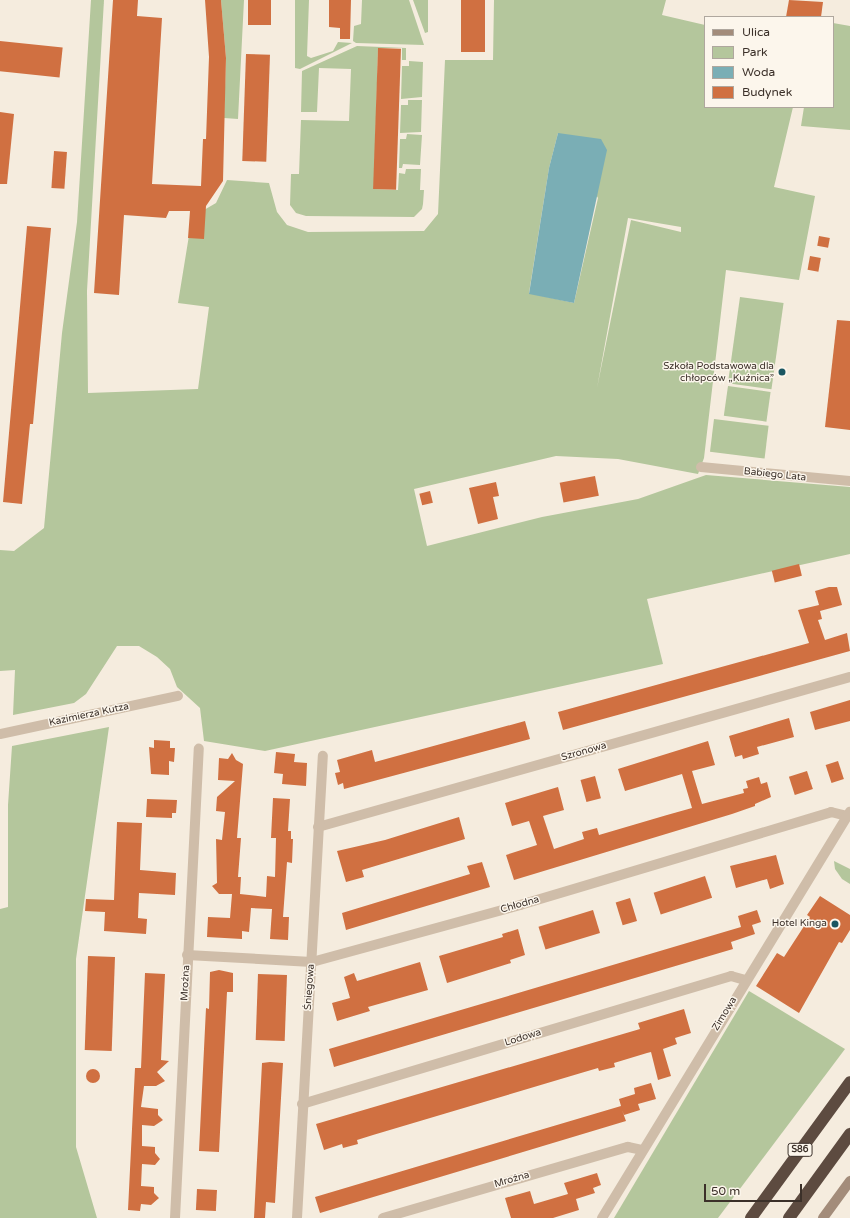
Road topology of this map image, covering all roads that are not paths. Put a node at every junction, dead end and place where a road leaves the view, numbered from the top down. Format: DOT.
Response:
graph roads {
  1 [pos="701,467"];
  2 [pos="850,481"];
  3 [pos="850,677"];
  4 [pos="178,696"];
  5 [pos="0,734"];
  6 [pos="199,749"];
  7 [pos="322,756"];
  8 [pos="848,814"];
  9 [pos="318,827"];
  10 [pos="187,956"];
  11 [pos="312,962"];
  12 [pos="745,980"];
  13 [pos="850,1082"];
  14 [pos="302,1104"];
  15 [pos="850,1134"];
  16 [pos="642,1150"];
  17 [pos="850,1181"];
  18 [pos="175,1218"];
  19 [pos="297,1218"];
  20 [pos="383,1218"];
  21 [pos="602,1218"];
  22 [pos="751,1218"];
  23 [pos="789,1218"];
  24 [pos="823,1218"];
  1 -- 2 [label="street, Babiego Lata"];
  3 -- 9 [label="street, Szronowa"];
  4 -- 5 [label="street, Kazimierza Kutza"];
  6 -- 10 [label="street, Mroźna"];
  7 -- 9 [label="street, Śniegowa"];
  8 -- 11 [label="street, Chłodna"];
  8 -- 12 [label="street, Zimowa"];
  9 -- 11 [label="street, Śniegowa"];
  10 -- 11 [label="street, Chłodna"];
  10 -- 18 [label="street, Mroźna"];
  11 -- 14 [label="street, Śniegowa"];
  12 -- 14 [label="street, Lodowa"];
  12 -- 16 [label="street, Zimowa"];
  13 -- 22 [label="highway, S86"];
  14 -- 19 [label="street, Śniegowa"];
  15 -- 23 [label="highway"];
  16 -- 20 [label="street, Mroźna"];
  16 -- 21 [label="street, Zimowa"];
  17 -- 24 [label="street"];
}
